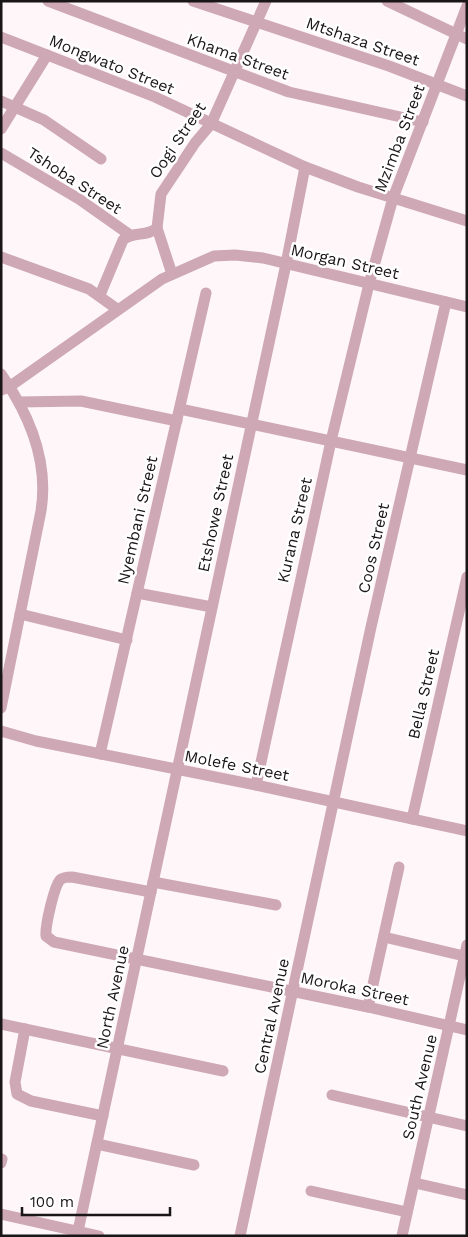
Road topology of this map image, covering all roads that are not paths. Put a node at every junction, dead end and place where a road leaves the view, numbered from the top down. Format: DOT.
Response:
graph roads {
  1 [pos="48,1"];
  2 [pos="193,1"];
  3 [pos="266,1"];
  4 [pos="387,1"];
  5 [pos="399,4"];
  6 [pos="467,6"];
  7 [pos="256,22"];
  8 [pos="462,36"];
  9 [pos="1,37"];
  10 [pos="47,55"];
  11 [pos="234,73"];
  12 [pos="437,84"];
  13 [pos="467,96"];
  14 [pos="1,101"];
  15 [pos="14,106"];
  16 [pos="423,122"];
  17 [pos="211,124"];
  18 [pos="1,129"];
  19 [pos="1,153"];
  20 [pos="101,159"];
  21 [pos="305,167"];
  22 [pos="393,198"];
  23 [pos="467,221"];
  24 [pos="158,228"];
  25 [pos="130,235"];
  26 [pos="1,257"];
  27 [pos="286,264"];
  28 [pos="172,274"];
  29 [pos="369,284"];
  30 [pos="206,293"];
  31 [pos="100,295"];
  32 [pos="446,302"];
  33 [pos="467,307"];
  34 [pos="116,309"];
  35 [pos="1,374"];
  36 [pos="5,389"];
  37 [pos="20,402"];
  38 [pos="180,409"];
  39 [pos="177,421"];
  40 [pos="251,422"];
  41 [pos="331,441"];
  42 [pos="411,458"];
  43 [pos="467,470"];
  44 [pos="467,576"];
  45 [pos="137,593"];
  46 [pos="212,607"];
  47 [pos="20,614"];
  48 [pos="127,640"];
  49 [pos="1,708"];
  50 [pos="1,731"];
  51 [pos="100,754"];
  52 [pos="178,770"];
  53 [pos="256,784"];
  54 [pos="334,802"];
  55 [pos="412,819"];
  56 [pos="467,831"];
  57 [pos="399,867"];
  58 [pos="152,887"];
  59 [pos="276,905"];
  60 [pos="384,938"];
  61 [pos="466,950"];
  62 [pos="137,958"];
  63 [pos="293,992"];
  64 [pos="368,1007"];
  65 [pos="1,1024"];
  66 [pos="450,1026"];
  67 [pos="25,1029"];
  68 [pos="467,1030"];
  69 [pos="118,1048"];
  70 [pos="223,1072"];
  71 [pos="332,1095"];
  72 [pos="103,1116"];
  73 [pos="428,1116"];
  74 [pos="467,1126"];
  75 [pos="97,1144"];
  76 [pos="194,1165"];
  77 [pos="415,1183"];
  78 [pos="311,1191"];
  79 [pos="467,1195"];
  80 [pos="407,1212"];
  81 [pos="1,1214"];
  82 [pos="78,1231"];
  83 [pos="99,1236"];
  84 [pos="240,1236"];
  85 [pos="402,1236"];
  1 -- 11 [label="street, Khama Street"];
  2 -- 7 [label="street, Mtshaza Street"];
  3 -- 7 [label="street, Oogi Street"];
  4 -- 5 [label="street"];
  5 -- 8 [label="street"];
  6 -- 8 [label="street, Mzimba Street"];
  7 -- 11 [label="street, Oogi Street"];
  7 -- 12 [label="street, Mtshaza Street"];
  8 -- 12 [label="street, Mzimba Street"];
  9 -- 10 [label="street, Mongwato Street"];
  10 -- 15 [label="street"];
  10 -- 17 [label="street, Mongwato Street"];
  11 -- 16 [label="street, Khama Street"];
  11 -- 17 [label="street, Oogi Street"];
  12 -- 13 [label="street, Mtshaza Street"];
  12 -- 16 [label="street, Mzimba Street"];
  14 -- 15 [label="street"];
  15 -- 18 [label="street"];
  15 -- 20 [label="street"];
  16 -- 22 [label="street, Mzimba Street"];
  17 -- 21 [label="street, Mongwato Street"];
  17 -- 24 [label="street, Oogi Street"];
  19 -- 25 [label="street, Tshoba Street"];
  21 -- 22 [label="street, Mongwato Street"];
  21 -- 27 [label="street, Etshowe Street"];
  22 -- 23 [label="street, Mongwato Street"];
  22 -- 29 [label="street, Mzimba Street"];
  24 -- 25 [label="street"];
  24 -- 28 [label="street, Oogi Street"];
  25 -- 31 [label="street"];
  26 -- 31 [label="street"];
  27 -- 28 [label="street, Morgan Street"];
  27 -- 29 [label="street, Morgan Street"];
  27 -- 40 [label="street, Etshowe Street"];
  28 -- 34 [label="street"];
  29 -- 32 [label="street, Morgan Street"];
  29 -- 41 [label="street, Kurana Street"];
  30 -- 38 [label="street, Nyembani Street"];
  31 -- 34 [label="street"];
  32 -- 33 [label="street, Morgan Street"];
  32 -- 42 [label="street, Coos Street"];
  34 -- 36 [label="street"];
  35 -- 36 [label="street"];
  36 -- 37 [label="street"];
  37 -- 39 [label="street"];
  37 -- 47 [label="street"];
  38 -- 39 [label="street, Nyembani Street"];
  38 -- 40 [label="street"];
  39 -- 45 [label="street, Nyembani Street"];
  40 -- 41 [label="street"];
  40 -- 46 [label="street, Etshowe Street"];
  41 -- 42 [label="street"];
  41 -- 53 [label="street, Kurana Street"];
  42 -- 43 [label="street"];
  42 -- 54 [label="street, Coos Street"];
  44 -- 55 [label="street, Bella Street"];
  45 -- 46 [label="street"];
  45 -- 48 [label="street, Nyembani Street"];
  46 -- 52 [label="street, Etshowe Street"];
  47 -- 48 [label="street"];
  47 -- 49 [label="street"];
  48 -- 51 [label="street, Nyembani Street"];
  50 -- 51 [label="street, Molefe Street"];
  51 -- 52 [label="street, Molefe Street"];
  52 -- 53 [label="street, Molefe Street"];
  52 -- 58 [label="street, North Avenue"];
  53 -- 54 [label="street, Molefe Street"];
  54 -- 55 [label="street, Molefe Street"];
  54 -- 63 [label="street, Central Avenue"];
  55 -- 56 [label="street, Molefe Street"];
  57 -- 60 [label="street"];
  58 -- 59 [label="street"];
  58 -- 62 [label="street, North Avenue"];
  58 -- 62 [label="street, Moroka Street"];
  60 -- 61 [label="street"];
  60 -- 64 [label="street"];
  61 -- 66 [label="street, South Avenue"];
  62 -- 63 [label="street, Moroka Street"];
  62 -- 69 [label="street, North Avenue"];
  63 -- 64 [label="street, Moroka Street"];
  63 -- 84 [label="street, Central Avenue"];
  64 -- 66 [label="street, Moroka Street"];
  65 -- 67 [label="street"];
  66 -- 68 [label="street, Moroka Street"];
  66 -- 73 [label="street, South Avenue"];
  67 -- 69 [label="street"];
  67 -- 72 [label="street"];
  69 -- 70 [label="street"];
  69 -- 72 [label="street, North Avenue"];
  71 -- 73 [label="street"];
  72 -- 75 [label="street, North Avenue"];
  73 -- 74 [label="street"];
  73 -- 77 [label="street, South Avenue"];
  75 -- 76 [label="street"];
  75 -- 82 [label="street, North Avenue"];
  77 -- 79 [label="street"];
  77 -- 80 [label="street, South Avenue"];
  78 -- 80 [label="street"];
  80 -- 85 [label="street, South Avenue"];
  81 -- 82 [label="street"];
  82 -- 83 [label="street"];
}
